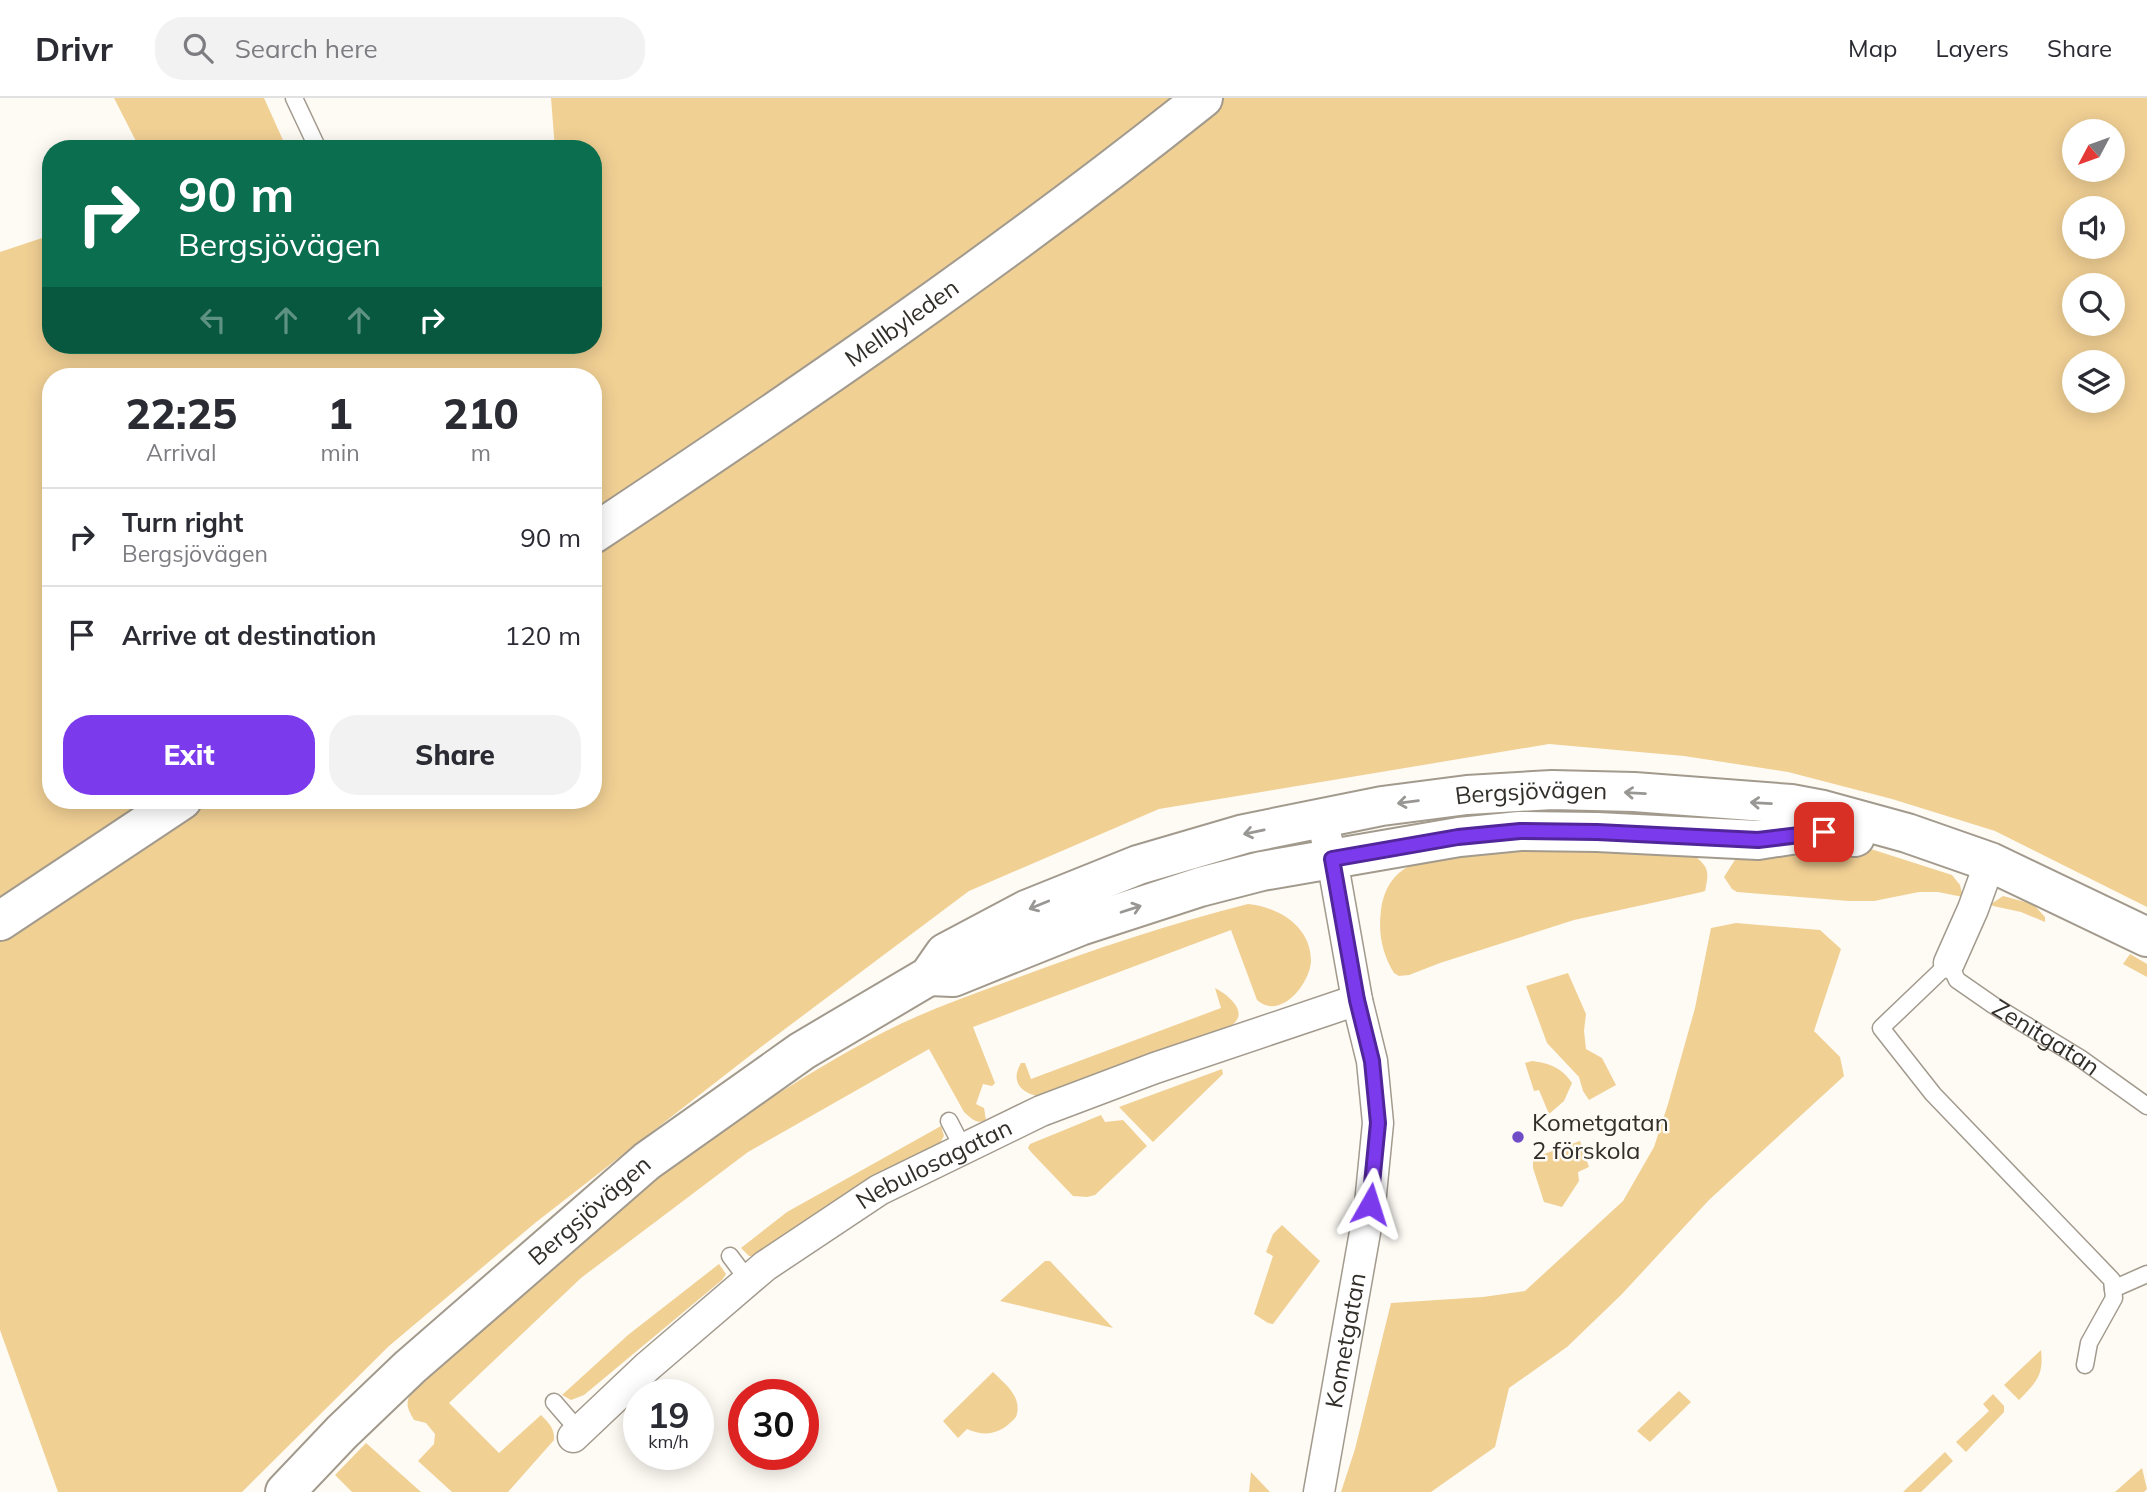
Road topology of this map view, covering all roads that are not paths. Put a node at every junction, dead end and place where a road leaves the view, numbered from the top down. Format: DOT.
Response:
graph roads {
  1 [pos="294,98"];
  2 [pos="1203,98"];
  3 [pos="314,140"];
  4 [pos="602,528"];
  5 [pos="168,809"];
  6 [pos="1321,818"];
  7 [pos="1332,859"];
  8 [pos="1987,870"];
  9 [pos="0,921"];
  10 [pos="2147,937"];
  11 [pos="2147,956"];
  12 [pos="1949,963"];
  13 [pos="929,976"];
  14 [pos="1357,1000"];
  15 [pos="2147,1106"];
  16 [pos="949,1121"];
  17 [pos="963,1148"];
  18 [pos="730,1256"];
  19 [pos="2147,1275"];
  20 [pos="748,1280"];
  21 [pos="2113,1289"];
  22 [pos="2085,1365"];
  23 [pos="554,1402"];
  24 [pos="576,1434"];
  25 [pos="285,1492"];
  26 [pos="1318,1492"];
  1 -- 3 [label="lane"];
  2 -- 4 [label="street, Mellbyleden"];
  5 -- 9 [label="street"];
  6 -- 7 [label="street, Kometgatan"];
  8 -- 6 [label="street, Bergsjövägen, one-way"];
  6 -- 13 [label="street, Bergsjövägen, one-way"];
  7 -- 8 [label="street, Bergsjövägen"];
  13 -- 7 [label="street, Bergsjövägen, one-way"];
  7 -- 14 [label="street, Kometgatan"];
  8 -- 10 [label="street, Bergsjövägen"];
  8 -- 11 [label="street, Bergsjövägen"];
  8 -- 12 [label="street"];
  12 -- 15 [label="lane, Zenitgatan"];
  12 -- 21 [label="lane"];
  13 -- 25 [label="street, Bergsjövägen"];
  14 -- 17 [label="street, Nebulosagatan"];
  14 -- 26 [label="street, Kometgatan"];
  16 -- 17 [label="lane"];
  17 -- 20 [label="street, Nebulosagatan"];
  18 -- 20 [label="lane"];
  19 -- 21 [label="lane"];
  20 -- 24 [label="street, Nebulosagatan"];
  21 -- 22 [label="lane"];
  23 -- 24 [label="lane"];
}
